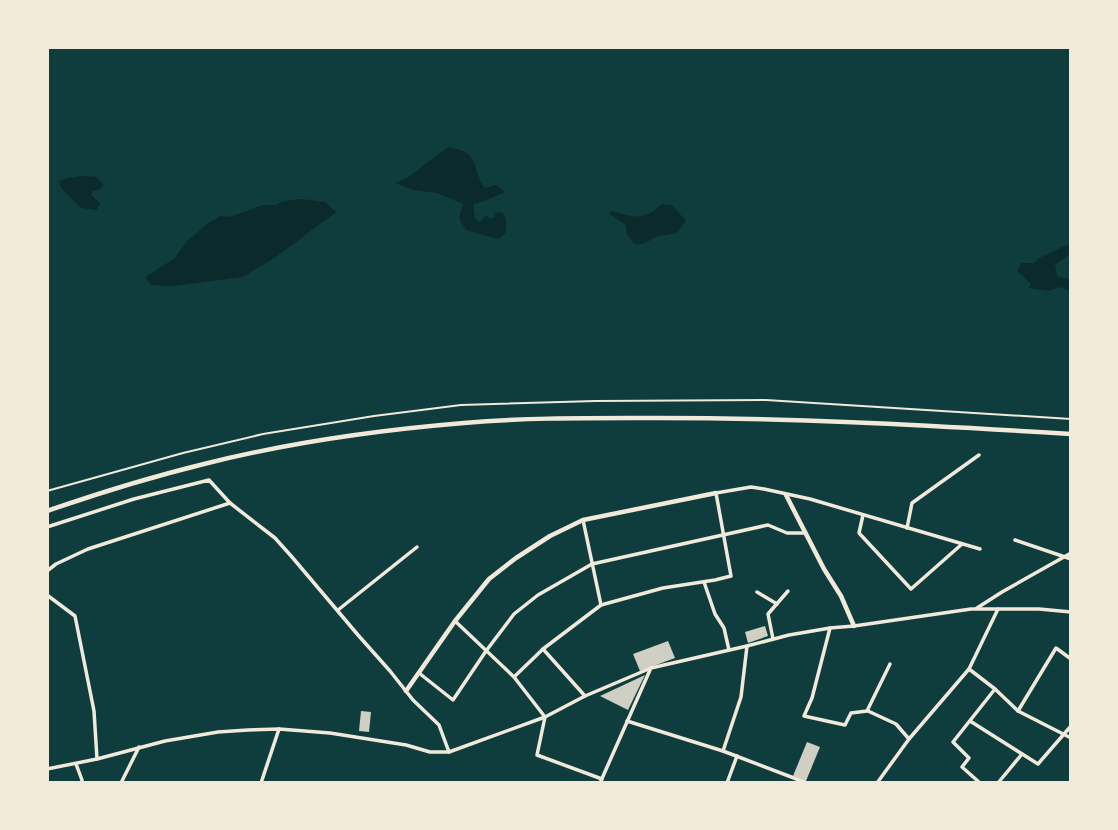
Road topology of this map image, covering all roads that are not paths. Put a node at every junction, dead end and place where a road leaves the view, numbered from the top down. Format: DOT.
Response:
graph roads {
  1 [pos="1071,433"];
  2 [pos="979,455"];
  3 [pos="716,492"];
  4 [pos="786,495"];
  5 [pos="229,503"];
  6 [pos="47,511"];
  7 [pos="863,515"];
  8 [pos="583,520"];
  9 [pos="47,527"];
  10 [pos="907,528"];
  11 [pos="806,533"];
  12 [pos="724,534"];
  13 [pos="1014,540"];
  14 [pos="962,544"];
  15 [pos="417,547"];
  16 [pos="980,548"];
  17 [pos="1071,553"];
  18 [pos="1068,558"];
  19 [pos="592,564"];
  20 [pos="47,571"];
  21 [pos="704,582"];
  22 [pos="789,590"];
  23 [pos="757,592"];
  24 [pos="47,595"];
  25 [pos="777,604"];
  26 [pos="601,605"];
  27 [pos="975,609"];
  28 [pos="998,609"];
  29 [pos="338,610"];
  30 [pos="1071,612"];
  31 [pos="455,621"];
  32 [pos="854,626"];
  33 [pos="830,628"];
  34 [pos="772,639"];
  35 [pos="747,646"];
  36 [pos="543,649"];
  37 [pos="729,650"];
  38 [pos="486,651"];
  39 [pos="1071,659"];
  40 [pos="890,664"];
  41 [pos="651,668"];
  42 [pos="969,669"];
  43 [pos="419,673"];
  44 [pos="514,677"];
  45 [pos="995,689"];
  46 [pos="406,691"];
  47 [pos="585,696"];
  48 [pos="867,711"];
  49 [pos="1018,711"];
  50 [pos="545,718"];
  51 [pos="627,721"];
  52 [pos="970,721"];
  53 [pos="1071,726"];
  54 [pos="278,729"];
  55 [pos="1064,734"];
  56 [pos="909,738"];
  57 [pos="1071,738"];
  58 [pos="139,747"];
  59 [pos="723,751"];
  60 [pos="449,752"];
  61 [pos="1022,754"];
  62 [pos="737,756"];
  63 [pos="97,759"];
  64 [pos="76,764"];
  65 [pos="47,769"];
  66 [pos="601,781"];
  67 [pos="82,783"];
  68 [pos="121,783"];
  69 [pos="261,783"];
  70 [pos="727,783"];
  71 [pos="807,783"];
  72 [pos="877,783"];
  73 [pos="980,783"];
  74 [pos="998,783"];
  1 -- 6 [label="street"];
  2 -- 10 [label="street"];
  3 -- 4 [label="street"];
  3 -- 8 [label="street"];
  3 -- 12 [label="street"];
  4 -- 7 [label="street"];
  4 -- 11 [label="street"];
  5 -- 9 [label="street"];
  5 -- 20 [label="street"];
  5 -- 29 [label="street"];
  7 -- 10 [label="street"];
  7 -- 14 [label="street"];
  8 -- 19 [label="street"];
  8 -- 31 [label="street"];
  10 -- 14 [label="street"];
  11 -- 12 [label="street"];
  11 -- 32 [label="street"];
  12 -- 19 [label="street"];
  12 -- 21 [label="street"];
  13 -- 18 [label="street"];
  14 -- 16 [label="street"];
  15 -- 29 [label="street"];
  17 -- 18 [label="street"];
  18 -- 27 [label="street"];
  19 -- 26 [label="street"];
  19 -- 38 [label="street"];
  21 -- 26 [label="street"];
  21 -- 37 [label="street"];
  22 -- 25 [label="street"];
  23 -- 25 [label="street"];
  24 -- 63 [label="street"];
  25 -- 34 [label="street"];
  26 -- 36 [label="street"];
  27 -- 28 [label="street"];
  27 -- 32 [label="street"];
  28 -- 30 [label="street"];
  28 -- 42 [label="street"];
  29 -- 46 [label="street"];
  31 -- 38 [label="street"];
  31 -- 43 [label="street"];
  32 -- 33 [label="street"];
  33 -- 34 [label="street"];
  33 -- 48 [label="street"];
  34 -- 35 [label="street"];
  35 -- 37 [label="street"];
  35 -- 59 [label="street"];
  36 -- 44 [label="street"];
  36 -- 47 [label="street"];
  37 -- 41 [label="street"];
  38 -- 43 [label="street"];
  38 -- 44 [label="street"];
  39 -- 49 [label="street"];
  40 -- 48 [label="street"];
  41 -- 47 [label="street"];
  41 -- 51 [label="street"];
  42 -- 45 [label="street"];
  42 -- 56 [label="street"];
  43 -- 46 [label="street"];
  44 -- 50 [label="street"];
  45 -- 49 [label="street"];
  45 -- 52 [label="street"];
  46 -- 60 [label="street"];
  47 -- 50 [label="street"];
  48 -- 56 [label="street"];
  49 -- 55 [label="street"];
  50 -- 60 [label="street"];
  50 -- 66 [label="street"];
  51 -- 59 [label="street"];
  51 -- 66 [label="street"];
  52 -- 61 [label="street"];
  52 -- 73 [label="street"];
  53 -- 55 [label="street"];
  54 -- 58 [label="street"];
  54 -- 60 [label="street"];
  54 -- 69 [label="street"];
  55 -- 57 [label="street"];
  55 -- 61 [label="street"];
  56 -- 72 [label="street"];
  58 -- 63 [label="street"];
  58 -- 68 [label="street"];
  59 -- 62 [label="street"];
  61 -- 74 [label="street"];
  62 -- 70 [label="street"];
  62 -- 71 [label="street"];
  63 -- 64 [label="street"];
  64 -- 65 [label="street"];
  64 -- 67 [label="street"];
}
